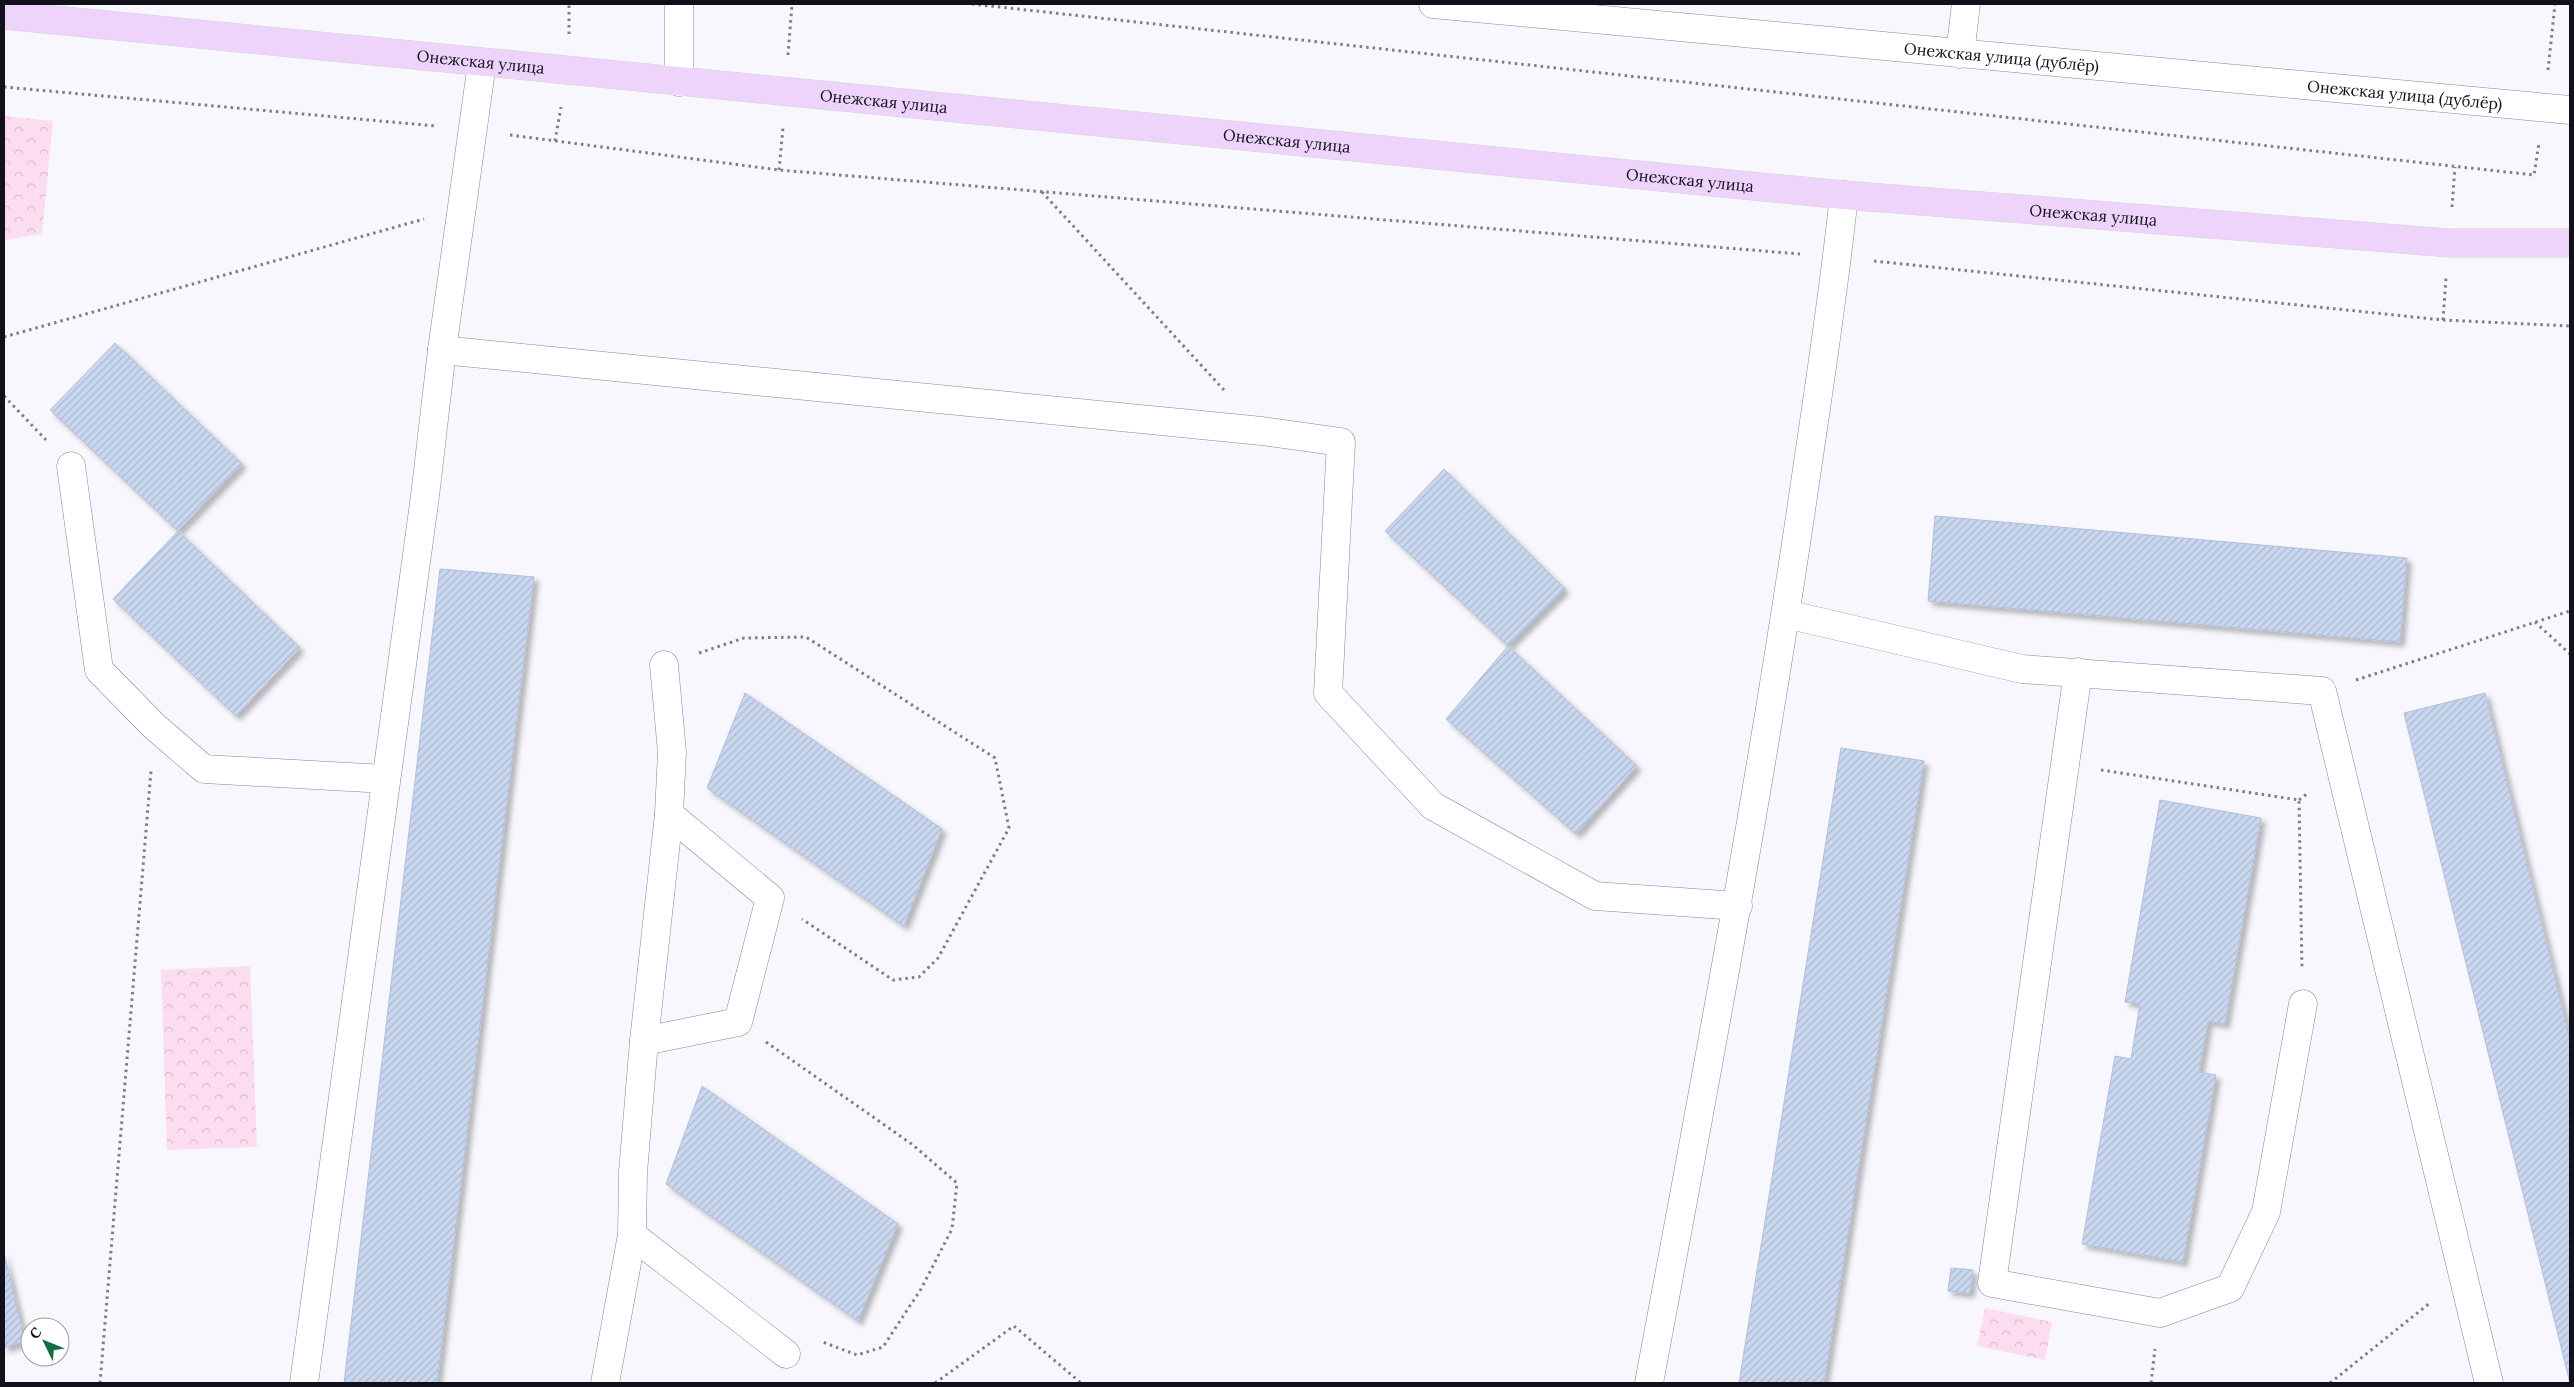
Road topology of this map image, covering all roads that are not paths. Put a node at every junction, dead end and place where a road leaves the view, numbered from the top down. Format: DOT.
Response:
graph roads {
  1 [pos="679,4"];
  2 [pos="1433,4"];
  3 [pos="1966,4"];
  4 [pos="4,16"];
  5 [pos="1960,54"];
  6 [pos="482,63"];
  7 [pos="679,82"];
  8 [pos="2557,109"];
  9 [pos="1844,195"];
  10 [pos="2570,243"];
  11 [pos="442,350"];
  12 [pos="71,466"];
  13 [pos="1786,614"];
  14 [pos="664,665"];
  15 [pos="2078,672"];
  16 [pos="386,779"];
  17 [pos="668,814"];
  18 [pos="1738,906"];
  19 [pos="2303,1004"];
  20 [pos="644,1041"];
  21 [pos="632,1235"];
  22 [pos="786,1354"];
  23 [pos="304,1383"];
  24 [pos="605,1383"];
  25 [pos="1649,1383"];
  26 [pos="2489,1383"];
  1 -- 7 [label="street"];
  2 -- 5 [label="street, Онежская улица (дублёр)"];
  3 -- 5 [label="street"];
  4 -- 6 [label="main road, Онежская улица"];
  5 -- 8 [label="street, Онежская улица (дублёр)"];
  6 -- 7 [label="main road, Онежская улица"];
  6 -- 11 [label="street"];
  7 -- 9 [label="main road, Онежская улица"];
  9 -- 10 [label="main road, Онежская улица"];
  9 -- 13 [label="street"];
  11 -- 16 [label="street"];
  11 -- 18 [label="street"];
  12 -- 16 [label="street"];
  13 -- 15 [label="street"];
  13 -- 18 [label="street"];
  14 -- 17 [label="street"];
  15 -- 19 [label="street"];
  15 -- 26 [label="street"];
  16 -- 23 [label="street"];
  17 -- 20 [label="street"];
  17 -- 20 [label="street"];
  18 -- 25 [label="street"];
  20 -- 21 [label="street"];
  21 -- 22 [label="street"];
  21 -- 24 [label="street"];
}
